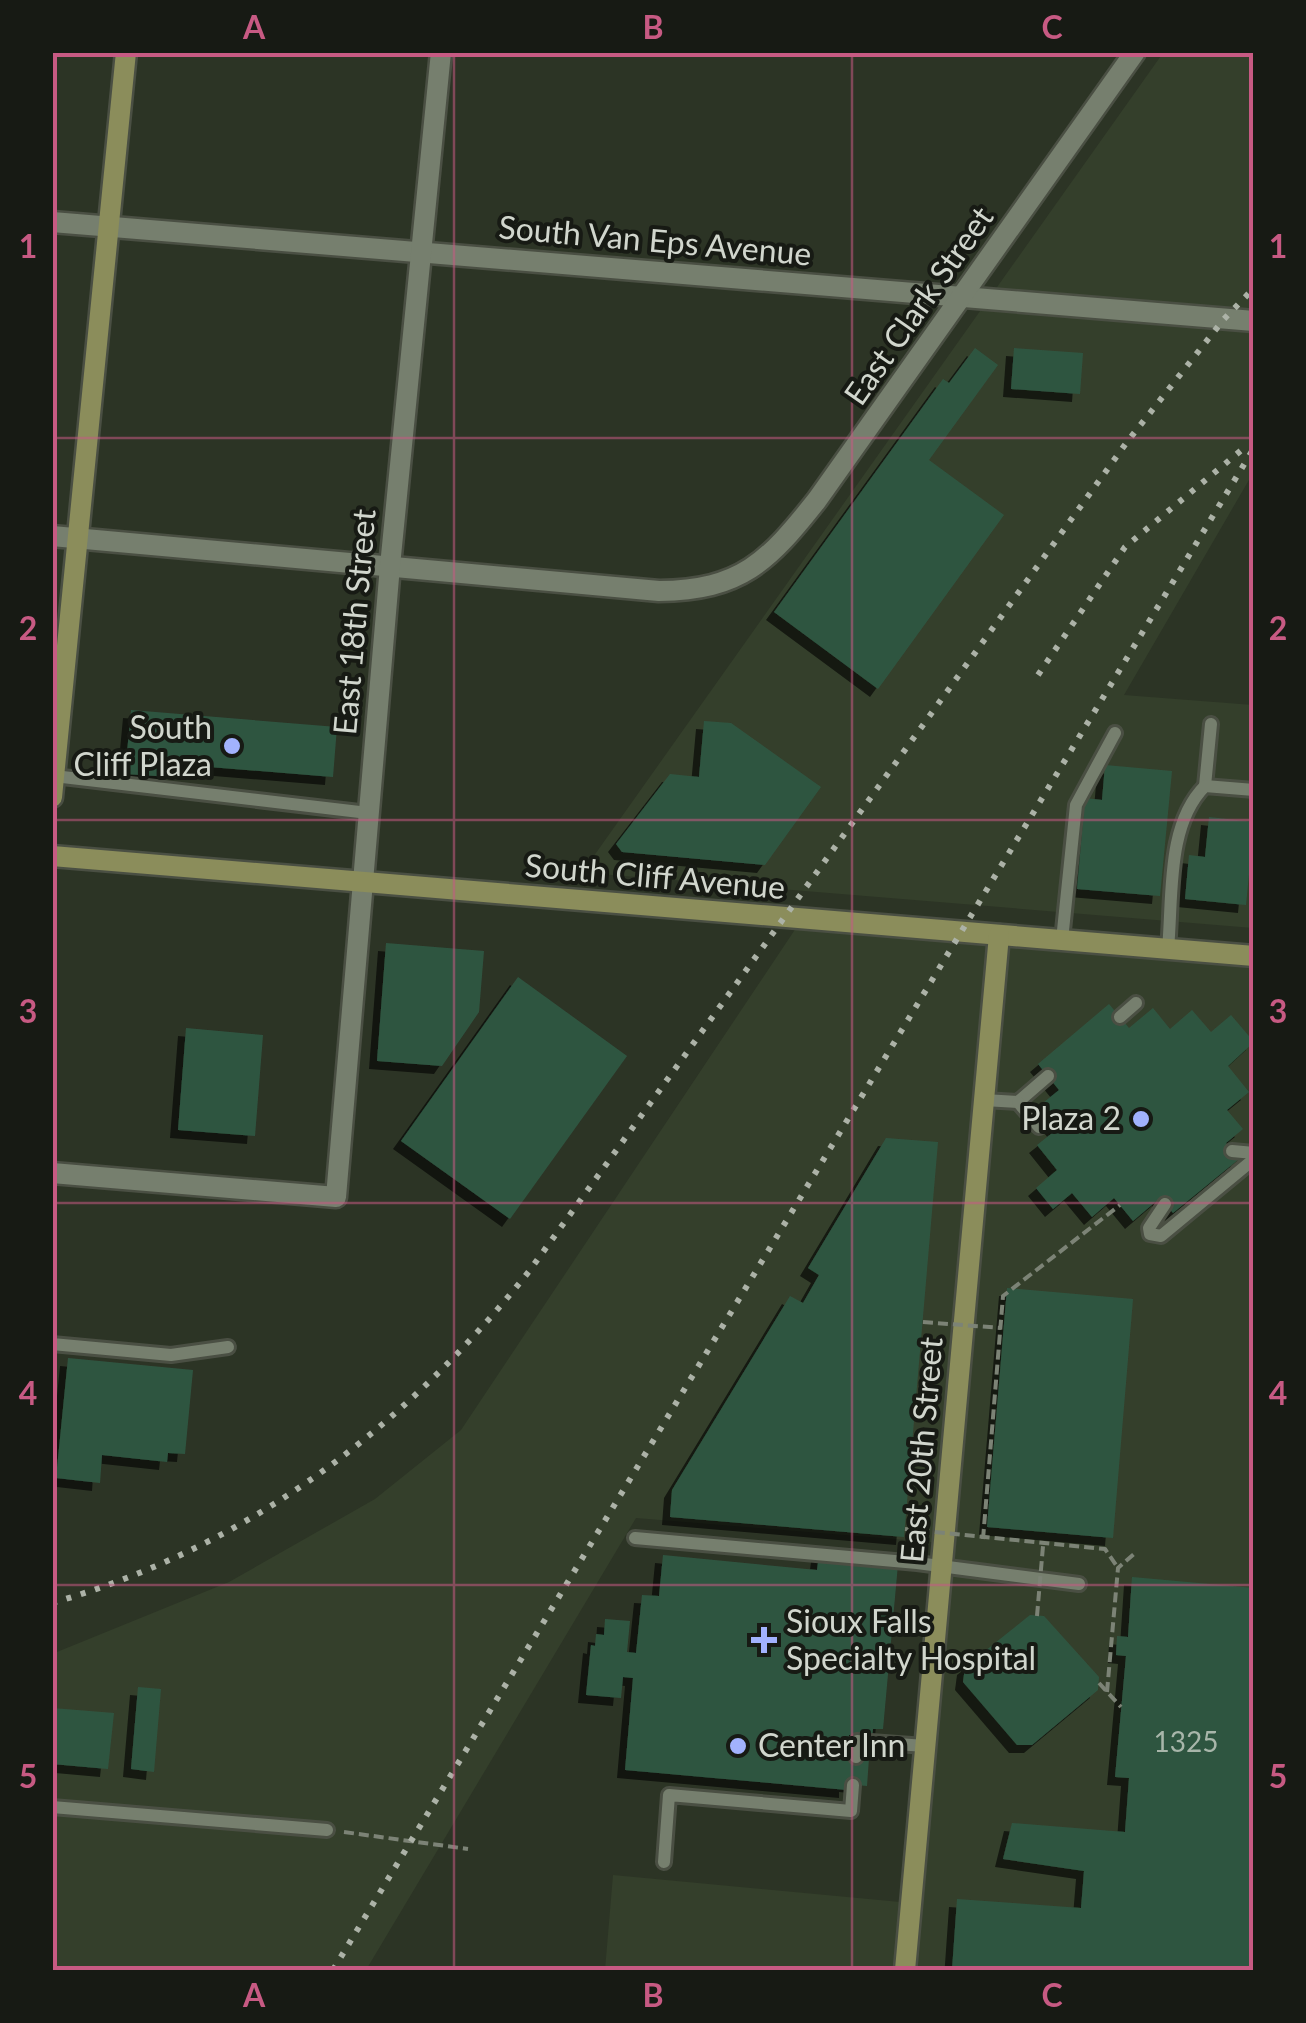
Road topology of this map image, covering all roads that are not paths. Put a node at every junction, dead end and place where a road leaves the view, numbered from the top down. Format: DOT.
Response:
graph roads {
  1 [pos="126,52"];
  2 [pos="442,52"];
  3 [pos="1135,52"];
  4 [pos="52,222"];
  5 [pos="107,227"];
  6 [pos="422,252"];
  7 [pos="963,296"];
  8 [pos="1254,321"];
  9 [pos="52,536"];
  10 [pos="76,538"];
  11 [pos="390,566"];
  12 [pos="1211,724"];
  13 [pos="1115,733"];
  14 [pos="54,786"];
  15 [pos="1205,786"];
  16 [pos="1254,790"];
  17 [pos="368,812"];
  18 [pos="52,856"];
  19 [pos="362,883"];
  20 [pos="999,935"];
  21 [pos="1062,940"];
  22 [pos="1168,949"];
  23 [pos="1254,956"];
  24 [pos="1136,1004"];
  25 [pos="1120,1016"];
  26 [pos="1048,1076"];
  27 [pos="984,1100"];
  28 [pos="1018,1102"];
  29 [pos="1039,1126"];
  30 [pos="1232,1151"];
  31 [pos="1254,1156"];
  32 [pos="52,1173"];
  33 [pos="1165,1204"];
  34 [pos="52,1344"];
  35 [pos="228,1346"];
  36 [pos="635,1538"];
  37 [pos="941,1568"];
  38 [pos="1079,1584"];
  39 [pos="926,1746"];
  40 [pos="856,1757"];
  41 [pos="852,1785"];
  42 [pos="52,1807"];
  43 [pos="328,1830"];
  44 [pos="664,1862"];
  45 [pos="905,1970"];
  1 -- 5 [label="street"];
  2 -- 6 [label="street, East 18th Street"];
  3 -- 7 [label="street, East Clark Street"];
  4 -- 5 [label="street, South Van Eps Avenue"];
  5 -- 6 [label="street, South Van Eps Avenue"];
  5 -- 10 [label="street"];
  6 -- 7 [label="street, South Van Eps Avenue"];
  6 -- 11 [label="street, East 18th Street"];
  7 -- 8 [label="street, South Van Eps Avenue"];
  7 -- 11 [label="street, East Clark Street"];
  9 -- 10 [label="street"];
  10 -- 11 [label="street"];
  10 -- 14 [label="street"];
  11 -- 17 [label="street, East 18th Street"];
  12 -- 15 [label="lane"];
  13 -- 21 [label="lane"];
  14 -- 17 [label="lane"];
  15 -- 16 [label="lane"];
  15 -- 22 [label="lane"];
  17 -- 19 [label="street, East 18th Street"];
  18 -- 19 [label="street, South Cliff Avenue"];
  19 -- 20 [label="street, South Cliff Avenue"];
  19 -- 32 [label="street, East 18th Street"];
  20 -- 21 [label="street, South Cliff Avenue"];
  20 -- 27 [label="street, East 20th Street"];
  21 -- 22 [label="street, South Cliff Avenue"];
  22 -- 23 [label="street, South Cliff Avenue"];
  24 -- 25 [label="lane"];
  26 -- 28 [label="lane"];
  27 -- 28 [label="lane"];
  27 -- 37 [label="street, East 20th Street"];
  28 -- 29 [label="lane"];
  30 -- 31 [label="lane"];
  31 -- 33 [label="lane"];
  34 -- 35 [label="lane"];
  36 -- 37 [label="lane"];
  37 -- 38 [label="lane"];
  37 -- 39 [label="street, East 20th Street"];
  39 -- 40 [label="lane"];
  39 -- 45 [label="street, East 20th Street"];
  41 -- 44 [label="lane"];
  42 -- 43 [label="lane"];
}
